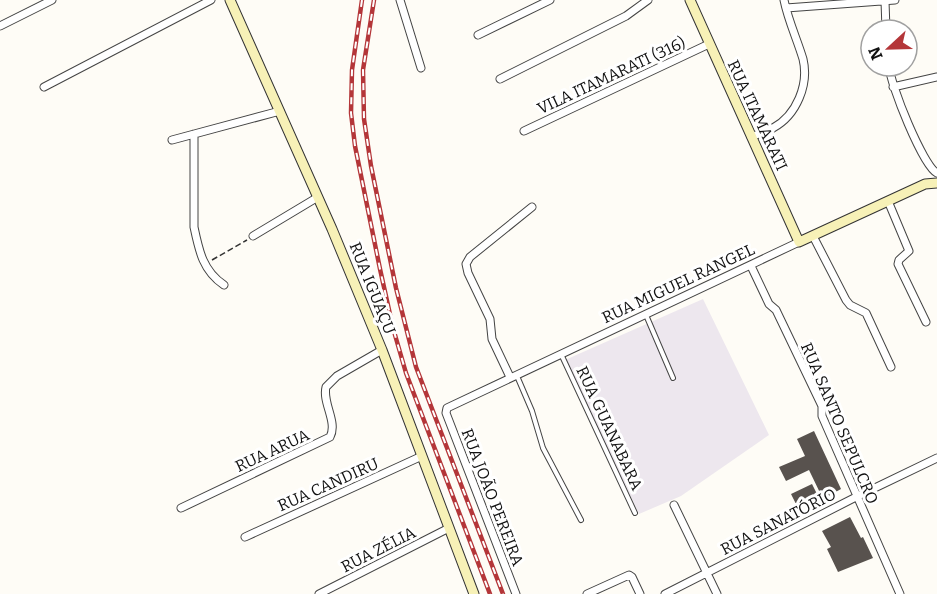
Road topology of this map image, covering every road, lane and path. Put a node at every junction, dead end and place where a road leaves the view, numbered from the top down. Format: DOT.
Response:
graph roads {
  1 [pos="52,0"];
  2 [pos="211,0"];
  3 [pos="230,0"];
  4 [pos="400,0"];
  5 [pos="550,0"];
  6 [pos="648,0"];
  7 [pos="690,0"];
  8 [pos="895,0"];
  9 [pos="885,1"];
  10 [pos="785,4"];
  11 [pos="886,18"];
  12 [pos="0,26"];
  13 [pos="478,35"];
  14 [pos="709,44"];
  15 [pos="421,68"];
  16 [pos="937,77"];
  17 [pos="891,78"];
  18 [pos="500,79"];
  19 [pos="44,87"];
  20 [pos="893,87"];
  21 [pos="280,111"];
  22 [pos="524,131"];
  23 [pos="194,134"];
  24 [pos="751,136"];
  25 [pos="172,140"];
  26 [pos="934,171"];
  27 [pos="937,183"];
  28 [pos="925,184"];
  29 [pos="318,196"];
  30 [pos="888,201"];
  31 [pos="532,207"];
  32 [pos="253,236"];
  33 [pos="813,236"];
  34 [pos="799,242"];
  35 [pos="205,265"];
  36 [pos="751,266"];
  37 [pos="224,285"];
  38 [pos="646,315"];
  39 [pos="926,322"];
  40 [pos="382,350"];
  41 [pos="561,354"];
  42 [pos="891,367"];
  43 [pos="513,376"];
  44 [pos="673,378"];
  45 [pos="446,410"];
  46 [pos="422,456"];
  47 [pos="937,458"];
  48 [pos="856,497"];
  49 [pos="674,505"];
  50 [pos="181,508"];
  51 [pos="635,513"];
  52 [pos="581,520"];
  53 [pos="449,528"];
  54 [pos="245,537"];
  55 [pos="707,573"];
  56 [pos="319,594"];
  57 [pos="474,594"];
  58 [pos="516,594"];
  59 [pos="587,594"];
  60 [pos="640,594"];
  61 [pos="665,594"];
  62 [pos="717,594"];
  63 [pos="900,594"];
  1 -- 12 [label="street"];
  2 -- 19 [label="street"];
  3 -- 21 [label="main road, RUA IGUAÇU"];
  4 -- 15 [label="street"];
  5 -- 13 [label="street"];
  6 -- 18 [label="street"];
  7 -- 14 [label="main road, RUA ITAMARATI"];
  8 -- 9 [label="street"];
  9 -- 10 [label="street"];
  9 -- 11 [label="street"];
  10 -- 24 [label="street"];
  14 -- 22 [label="street, VILA ITAMARATI (316)"];
  14 -- 24 [label="main road, RUA ITAMARATI"];
  16 -- 20 [label="street"];
  17 -- 20 [label="street"];
  20 -- 26 [label="street"];
  21 -- 23 [label="street"];
  21 -- 29 [label="main road, RUA IGUAÇU"];
  23 -- 25 [label="street"];
  23 -- 35 [label="street"];
  24 -- 34 [label="main road, RUA ITAMARATI"];
  26 -- 28 [label="street"];
  27 -- 28 [label="main road, RUA MIGUEL RANGEL"];
  28 -- 30 [label="main road, RUA MIGUEL RANGEL"];
  29 -- 32 [label="street"];
  29 -- 40 [label="main road, RUA IGUAÇU"];
  30 -- 33 [label="main road, RUA MIGUEL RANGEL"];
  30 -- 39 [label="street"];
  31 -- 43 [label="street"];
  32 -- 35 [label="path"];
  33 -- 34 [label="main road, RUA MIGUEL RANGEL"];
  33 -- 42 [label="street"];
  34 -- 36 [label="street, RUA MIGUEL RANGEL"];
  35 -- 37 [label="street"];
  36 -- 38 [label="street, RUA MIGUEL RANGEL"];
  36 -- 48 [label="street, RUA SANTO SEPULCRO"];
  38 -- 41 [label="street, RUA MIGUEL RANGEL"];
  38 -- 44 [label="lane"];
  40 -- 46 [label="main road, RUA IGUAÇU"];
  40 -- 50 [label="street, RUA ARUA"];
  41 -- 43 [label="street, RUA MIGUEL RANGEL"];
  41 -- 51 [label="lane, RUA GUANABARA"];
  43 -- 45 [label="street, RUA MIGUEL RANGEL"];
  43 -- 52 [label="lane"];
  45 -- 58 [label="street, RUA JOÃO PEREIRA"];
  46 -- 53 [label="main road, RUA IGUAÇU"];
  46 -- 54 [label="street, RUA CANDIRU"];
  47 -- 48 [label="street, RUA SANATÓRIO"];
  48 -- 55 [label="street, RUA SANATÓRIO"];
  48 -- 63 [label="street, RUA SANTO SEPULCRO"];
  49 -- 55 [label="street"];
  53 -- 56 [label="street, RUA ZÉLIA"];
  53 -- 57 [label="main road, RUA IGUAÇU"];
  55 -- 61 [label="street, RUA SANATÓRIO"];
  55 -- 62 [label="street"];
  59 -- 60 [label="street"];
}
